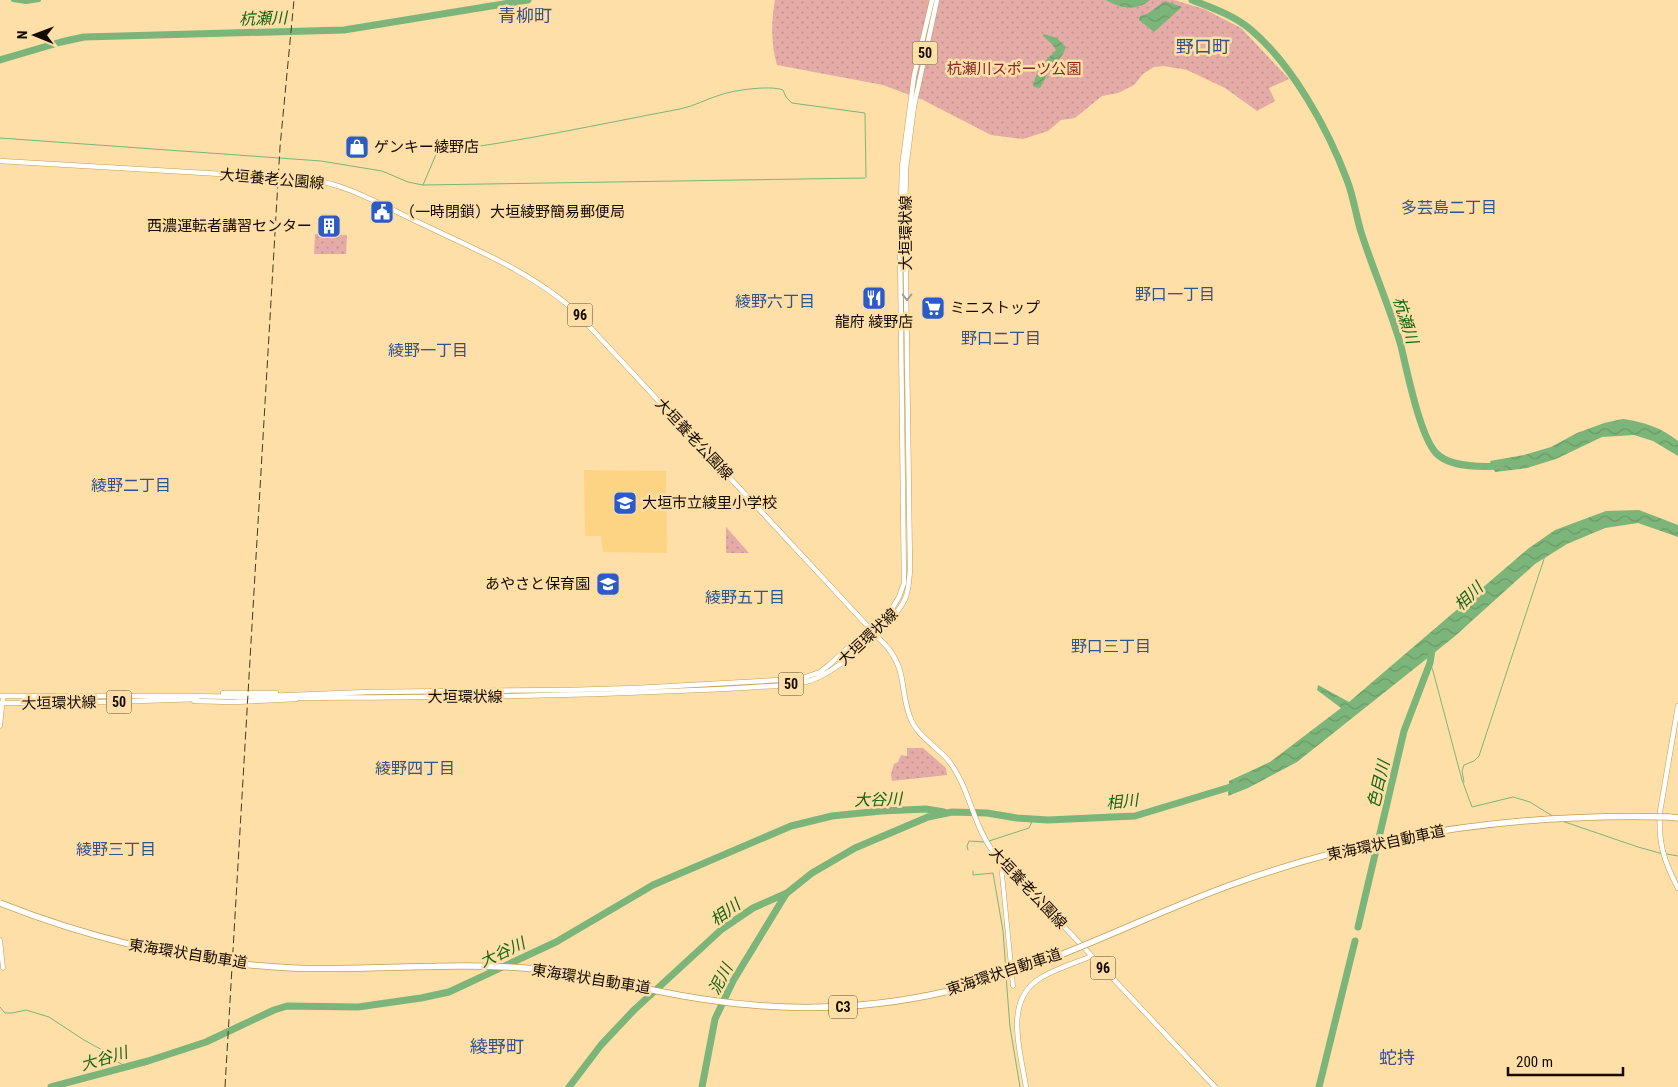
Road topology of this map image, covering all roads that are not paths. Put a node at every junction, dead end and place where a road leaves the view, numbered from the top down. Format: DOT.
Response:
graph roads {
  1 [pos="932,0"];
  2 [pos="937,0"];
  3 [pos="912,105"];
  4 [pos="0,161"];
  5 [pos="903,213"];
  6 [pos="870,628"];
  7 [pos="875,633"];
  8 [pos="1,696"];
  9 [pos="303,696"];
  10 [pos="190,698"];
  11 [pos="1,703"];
  12 [pos="1678,706"];
  13 [pos="0,726"];
  14 [pos="1678,817"];
  15 [pos="1003,862"];
  16 [pos="1678,888"];
  17 [pos="0,903"];
  18 [pos="0,940"];
  19 [pos="1092,956"];
  20 [pos="2,968"];
  21 [pos="1013,986"];
  22 [pos="1026,1087"];
  23 [pos="1215,1087"];
  1 -- 3 [label="main road, 大垣環状線 / 50"];
  2 -- 3 [label="main road, 大垣環状線 / 50"];
  3 -- 5 [label="main road, 大垣環状線 / 50"];
  4 -- 6 [label="main road, 大垣養老公園線 / 96"];
  5 -- 6 [label="main road, 大垣環状線 / 50"];
  5 -- 7 [label="main road, 大垣環状線 / 50, one-way"];
  6 -- 7 [label="main road, 大垣養老公園線 / 96"];
  6 -- 9 [label="main road, 大垣環状線 / 50"];
  7 -- 9 [label="main road, 大垣環状線 / 50"];
  7 -- 15 [label="main road, 大垣養老公園線 / 96"];
  8 -- 10 [label="main road, 大垣環状線 / 50"];
  8 -- 11 [label="street"];
  9 -- 10 [label="main road, 大垣環状線 / 50"];
  9 -- 10 [label="main road"];
  9 -- 10 [label="main road"];
  10 -- 11 [label="main road, 大垣環状線 / 50"];
  11 -- 13 [label="street"];
  12 -- 16 [label="main road"];
  14 -- 17 [label="highway, 東海環状自動車道 / C3, bridge"];
  15 -- 19 [label="main road, 大垣養老公園線 / 96"];
  15 -- 21 [label="street"];
  18 -- 20 [label="street"];
  19 -- 22 [label="main road"];
  19 -- 23 [label="main road, 大垣養老公園線 / 96"];
}
